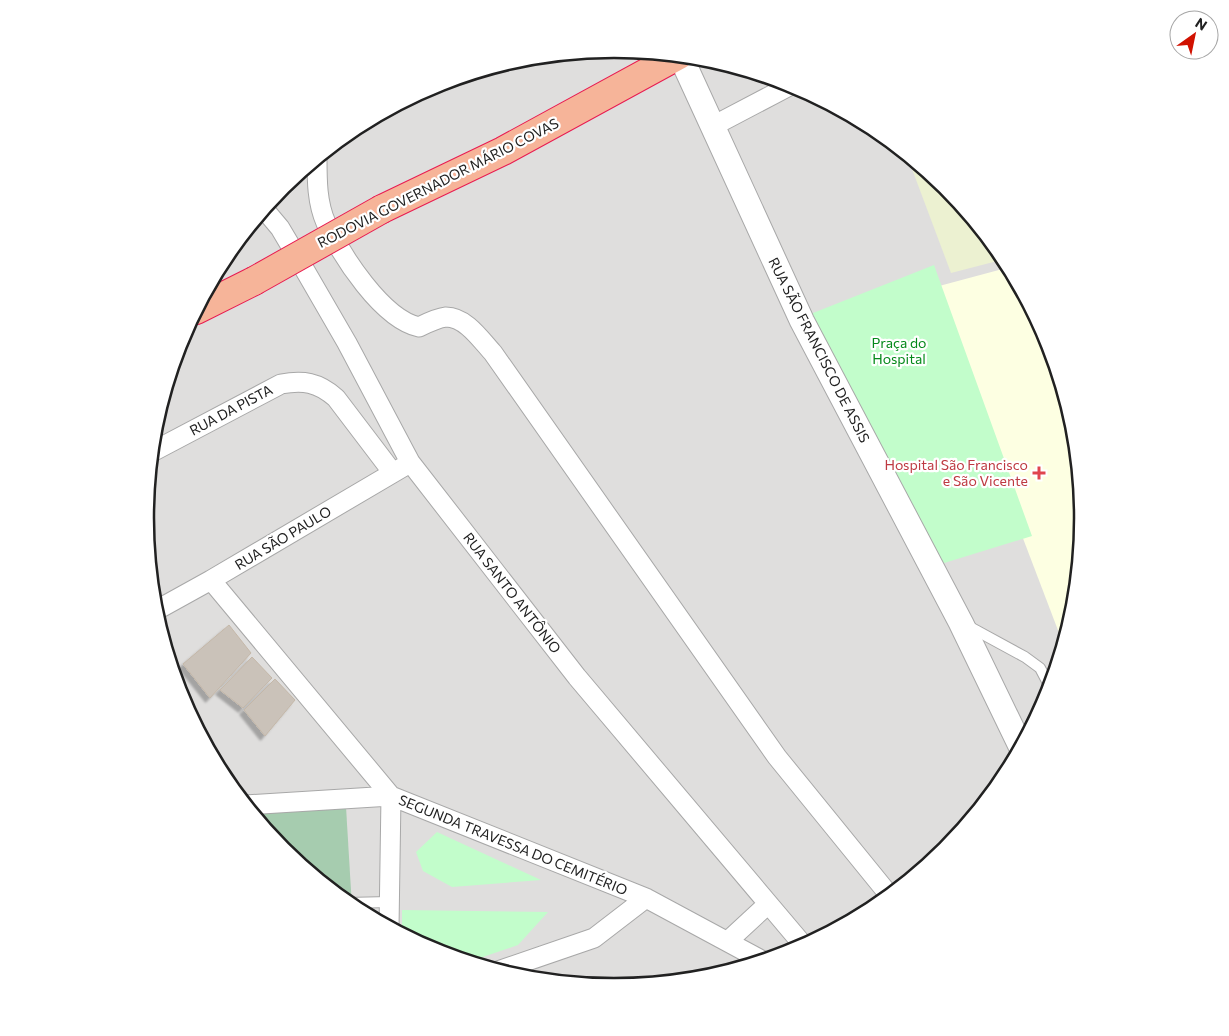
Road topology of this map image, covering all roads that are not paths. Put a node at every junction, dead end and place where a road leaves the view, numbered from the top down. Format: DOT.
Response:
graph roads {
  1 [pos="669,60"];
  2 [pos="682,62"];
  3 [pos="782,89"];
  4 [pos="713,126"];
  5 [pos="317,167"];
  6 [pos="268,214"];
  7 [pos="206,305"];
  8 [pos="160,448"];
  9 [pos="410,462"];
  10 [pos="392,473"];
  11 [pos="211,580"];
  12 [pos="163,607"];
  13 [pos="960,623"];
  14 [pos="1046,679"];
  15 [pos="1018,740"];
  16 [pos="391,796"];
  17 [pos="254,804"];
  18 [pos="885,890"];
  19 [pos="646,898"];
  20 [pos="389,902"];
  21 [pos="362,903"];
  22 [pos="768,904"];
  23 [pos="389,920"];
  24 [pos="799,940"];
  25 [pos="728,941"];
  26 [pos="755,956"];
  27 [pos="511,967"];
  1 -- 7 [label="highway, RODOVIA GOVERNADOR MÁRIO COVAS, bridge"];
  2 -- 4 [label="street, RUA SÃO FRANCISCO DE ASSIS"];
  3 -- 4 [label="street"];
  4 -- 13 [label="street, RUA SÃO FRANCISCO DE ASSIS"];
  5 -- 18 [label="street"];
  6 -- 9 [label="street, RUA SANTO ANTÔNIO"];
  8 -- 10 [label="street, RUA DA PISTA"];
  9 -- 10 [label="street, RUA SÃO PAULO"];
  9 -- 22 [label="street, RUA SANTO ANTÔNIO"];
  10 -- 11 [label="street, RUA SÃO PAULO"];
  11 -- 12 [label="street, RUA SÃO PAULO"];
  11 -- 16 [label="street"];
  13 -- 14 [label="lane"];
  13 -- 15 [label="street, RUA SÃO FRANCISCO DE ASSIS"];
  16 -- 17 [label="street, SEGUNDA TRAVESSA DO CEMITÉRIO"];
  16 -- 19 [label="street, SEGUNDA TRAVESSA DO CEMITÉRIO"];
  16 -- 20 [label="street"];
  19 -- 25 [label="street, SEGUNDA TRAVESSA DO CEMITÉRIO"];
  19 -- 27 [label="street"];
  20 -- 21 [label="lane"];
  20 -- 23 [label="street"];
  22 -- 24 [label="street, RUA SANTO ANTÔNIO"];
  22 -- 25 [label="street"];
  25 -- 26 [label="street, SEGUNDA TRAVESSA DO CEMITÉRIO"];
}
